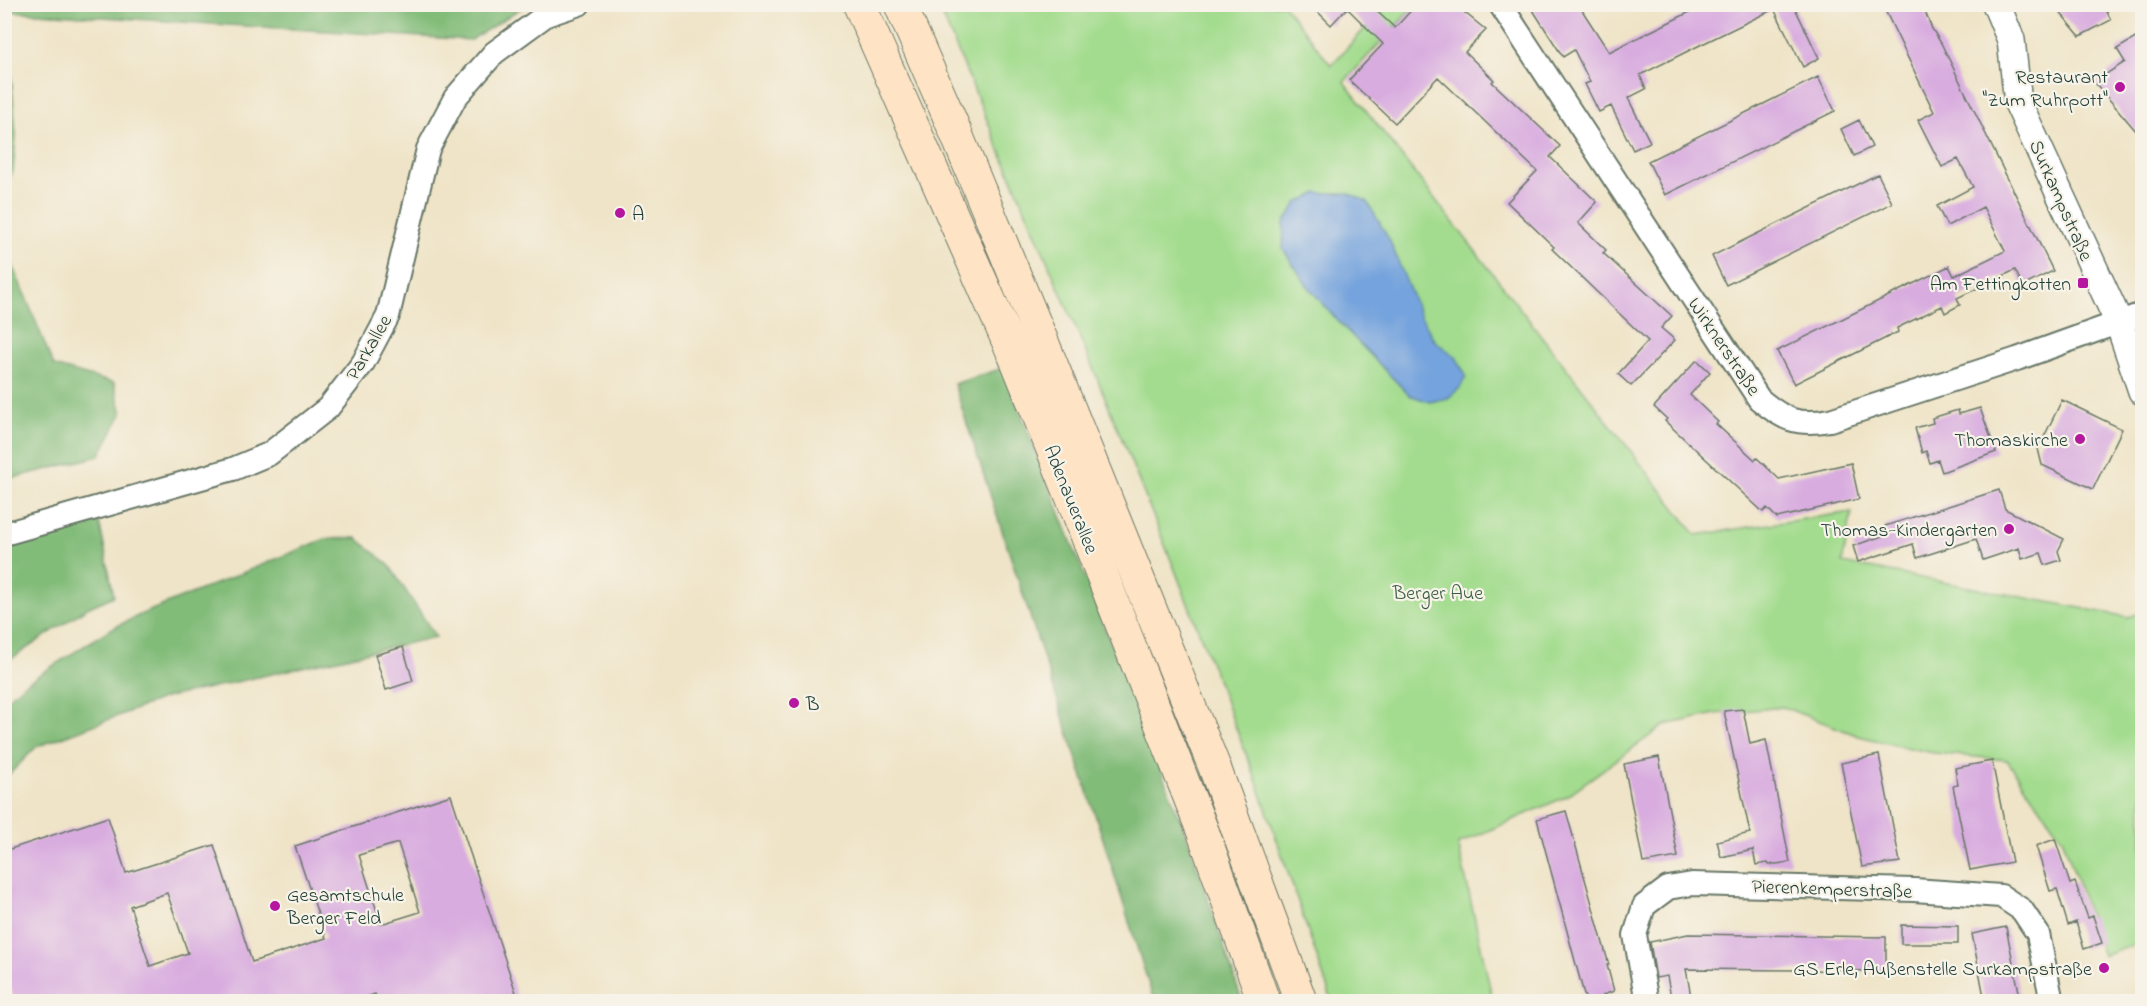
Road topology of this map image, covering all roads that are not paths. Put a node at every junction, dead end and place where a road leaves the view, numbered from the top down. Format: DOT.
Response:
graph roads {
  1 [pos="579,4"];
  2 [pos="860,4"];
  3 [pos="900,4"];
  4 [pos="1500,4"];
  5 [pos="1996,4"];
  6 [pos="2131,318"];
  7 [pos="2142,392"];
  8 [pos="4,534"];
  9 [pos="1264,1002"];
  10 [pos="1300,1002"];
  11 [pos="1647,1002"];
  12 [pos="2052,1002"];
  1 -- 8 [label="street, Parkallee"];
  2 -- 9 [label="main road, Adenauerallee"];
  3 -- 10 [label="main road, Adenauerallee"];
  4 -- 6 [label="street, Wirknerstraße"];
  5 -- 6 [label="street, Surkampstraße"];
  6 -- 7 [label="street, Surkampstraße"];
  11 -- 12 [label="street, Pierenkemperstraße"];
}
